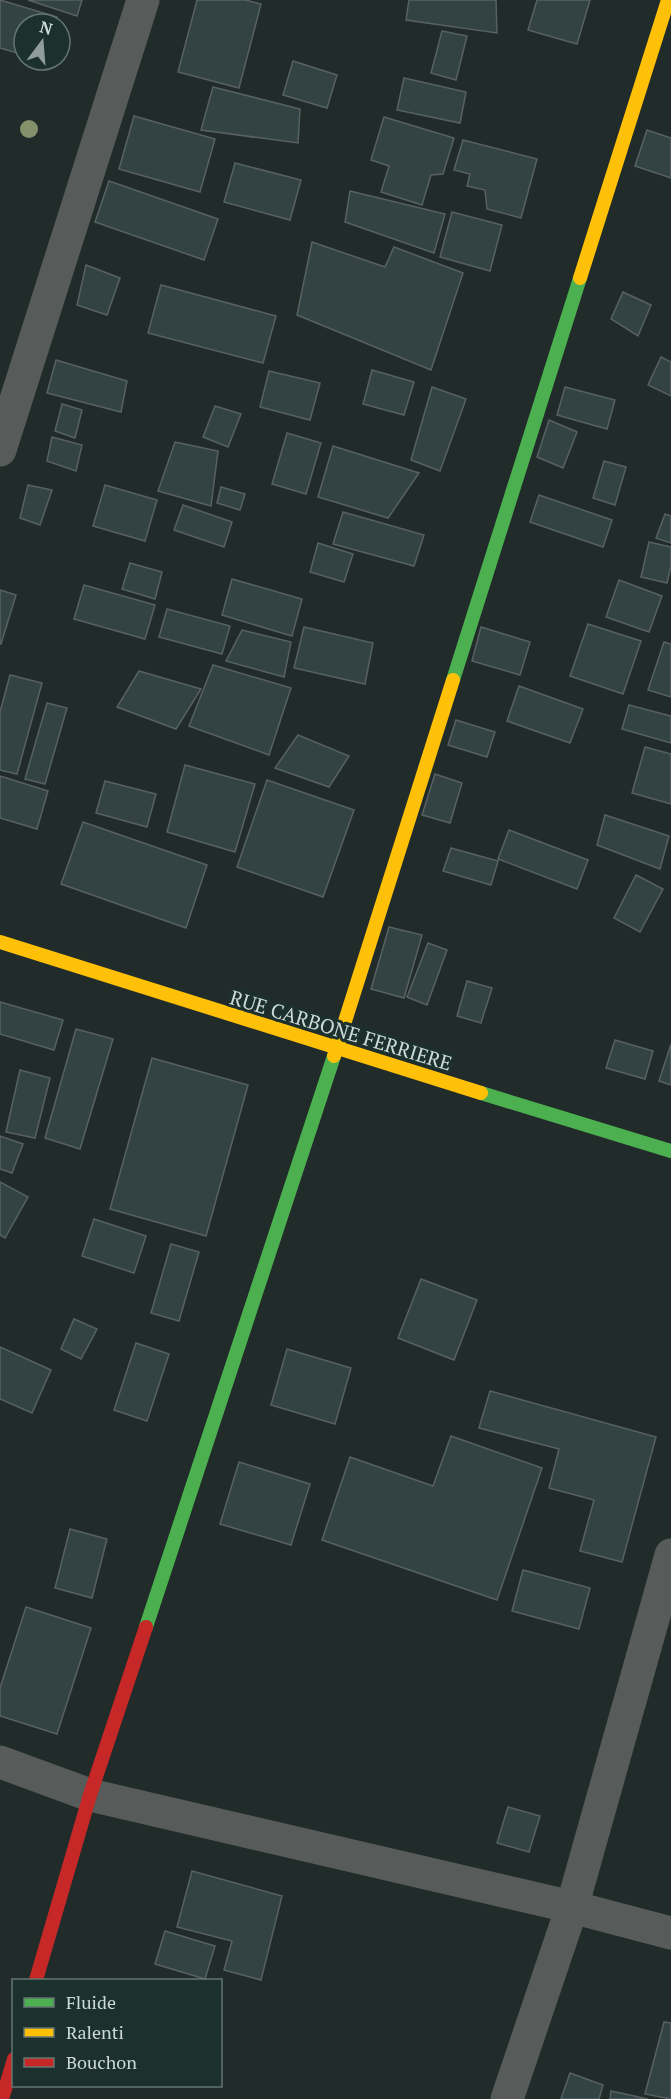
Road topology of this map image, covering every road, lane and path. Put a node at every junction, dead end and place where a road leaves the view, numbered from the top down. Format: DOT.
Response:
graph roads {
  1 [pos="143,0"];
  2 [pos="668,0"];
  3 [pos="0,450"];
  4 [pos="0,942"];
  5 [pos="336,1049"];
  6 [pos="671,1151"];
  7 [pos="671,1556"];
  8 [pos="0,1762"];
  9 [pos="90,1795"];
  10 [pos="572,1907"];
  11 [pos="671,1933"];
  12 [pos="36,1979"];
  13 [pos="12,2066"];
  14 [pos="2,2099"];
  15 [pos="507,2099"];
  1 -- 3 [label="street"];
  2 -- 5 [label="street"];
  4 -- 5 [label="street, RUE CARBONE FERRIERE"];
  5 -- 6 [label="street, RUE CARBONE FERRIERE"];
  5 -- 9 [label="street"];
  7 -- 10 [label="street"];
  8 -- 9 [label="street"];
  9 -- 10 [label="street"];
  9 -- 12 [label="street"];
  10 -- 11 [label="street"];
  10 -- 15 [label="street"];
  13 -- 14 [label="street"];
}
